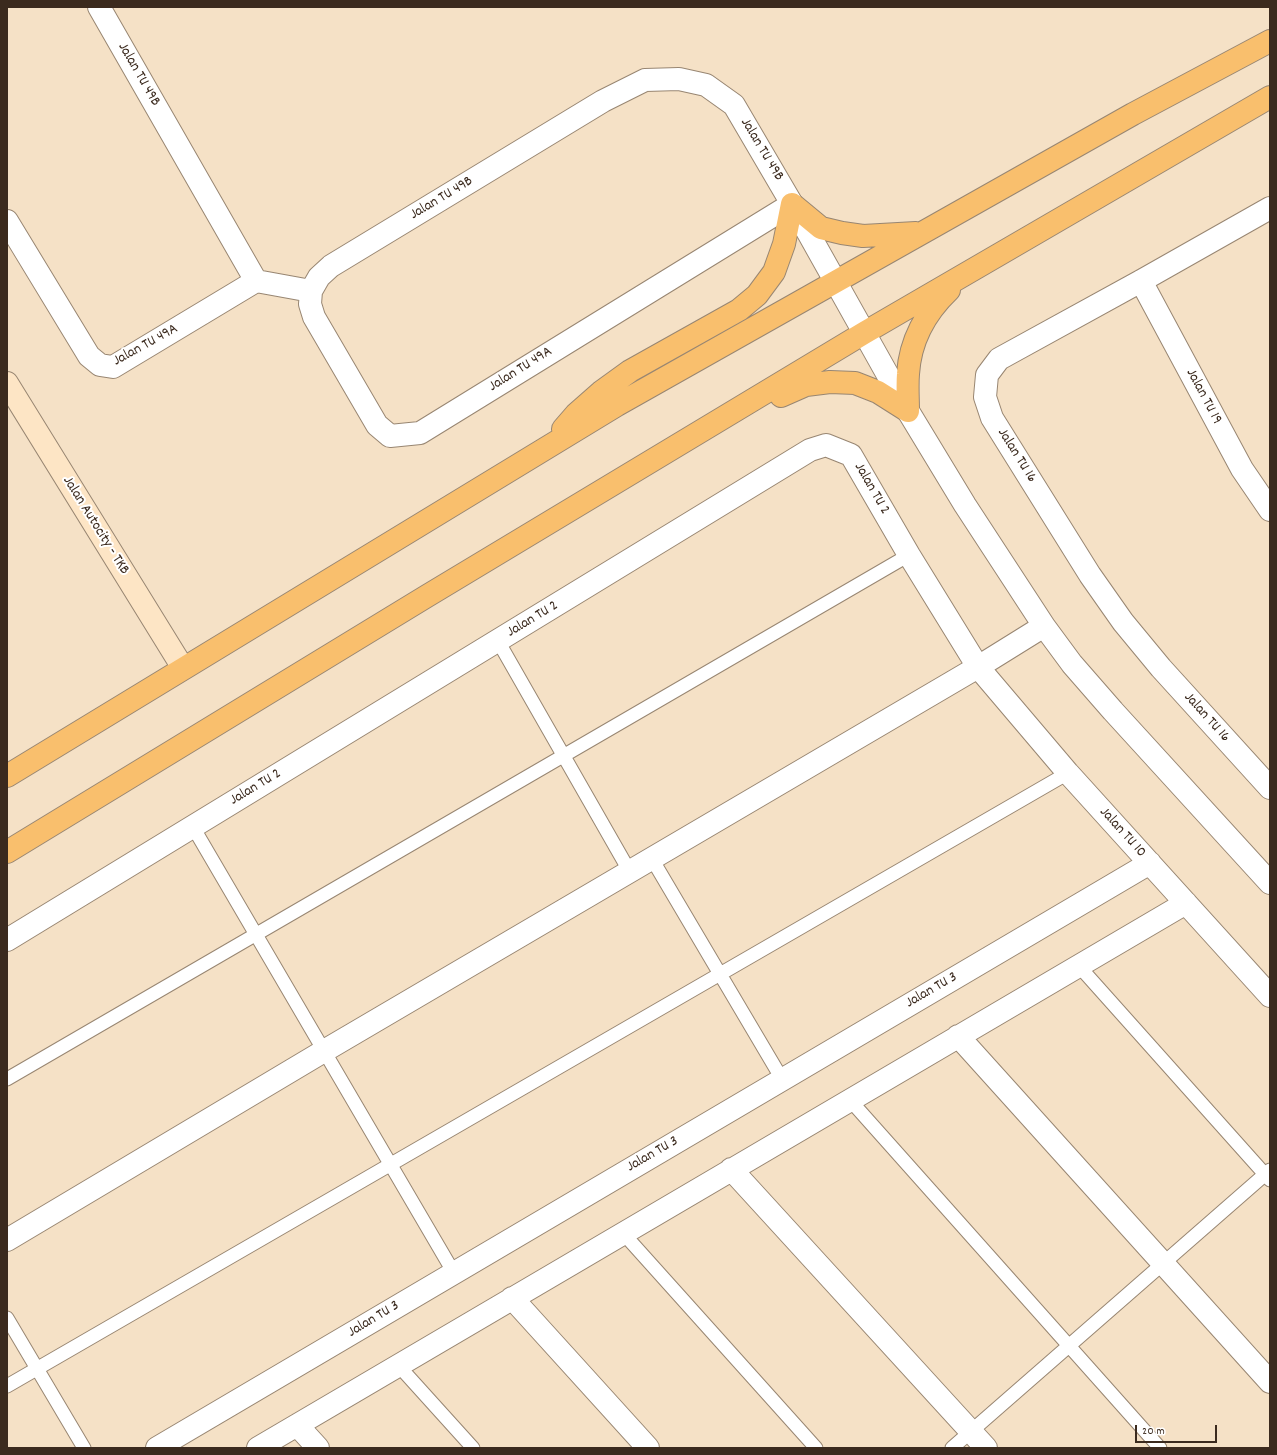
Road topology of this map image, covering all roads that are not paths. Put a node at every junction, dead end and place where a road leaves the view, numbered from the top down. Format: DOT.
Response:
graph roads {
  1 [pos="99,7"];
  2 [pos="1270,41"];
  3 [pos="1270,97"];
  4 [pos="792,204"];
  5 [pos="1270,208"];
  6 [pos="7,221"];
  7 [pos="923,232"];
  8 [pos="964,275"];
  9 [pos="256,281"];
  10 [pos="835,281"];
  11 [pos="1141,281"];
  12 [pos="311,291"];
  13 [pos="864,333"];
  14 [pos="7,384"];
  15 [pos="908,411"];
  16 [pos="550,446"];
  17 [pos="667,452"];
  18 [pos="1270,510"];
  19 [pos="910,555"];
  20 [pos="1044,626"];
  21 [pos="498,641"];
  22 [pos="978,667"];
  23 [pos="184,668"];
  24 [pos="563,756"];
  25 [pos="1068,773"];
  26 [pos="7,776"];
  27 [pos="1268,781"];
  28 [pos="193,827"];
  29 [pos="7,852"];
  30 [pos="652,859"];
  31 [pos="1150,864"];
  32 [pos="630,872"];
  33 [pos="1270,883"];
  34 [pos="1186,903"];
  35 [pos="256,934"];
  36 [pos="7,940"];
  37 [pos="1078,965"];
  38 [pos="720,975"];
  39 [pos="1270,996"];
  40 [pos="958,1036"];
  41 [pos="324,1051"];
  42 [pos="7,1078"];
  43 [pos="782,1080"];
  44 [pos="850,1100"];
  45 [pos="391,1165"];
  46 [pos="731,1169"];
  47 [pos="1268,1175"];
  48 [pos="623,1233"];
  49 [pos="7,1240"];
  50 [pos="1164,1263"];
  51 [pos="454,1273"];
  52 [pos="512,1298"];
  53 [pos="7,1318"];
  54 [pos="1069,1346"];
  55 [pos="398,1365"];
  56 [pos="37,1368"];
  57 [pos="1270,1382"];
  58 [pos="7,1386"];
  59 [pos="297,1425"];
  60 [pos="971,1431"];
  61 [pos="84,1448"];
  62 [pos="157,1448"];
  63 [pos="258,1448"];
  64 [pos="318,1448"];
  65 [pos="473,1448"];
  66 [pos="648,1448"];
  67 [pos="816,1448"];
  68 [pos="952,1448"];
  69 [pos="986,1448"];
  70 [pos="1160,1448"];
  1 -- 9 [label="street, Jalan TU 49B"];
  2 -- 7 [label="main road"];
  3 -- 8 [label="main road"];
  4 -- 7 [label="main road"];
  4 -- 10 [label="street, Jalan TU 49B"];
  4 -- 12 [label="street, Jalan TU 49B"];
  4 -- 12 [label="street, Jalan TU 49A"];
  4 -- 16 [label="main road"];
  5 -- 11 [label="street, Jalan TU 16"];
  6 -- 9 [label="street, Jalan TU 49A"];
  7 -- 10 [label="main road"];
  8 -- 13 [label="main road"];
  8 -- 15 [label="main road"];
  9 -- 12 [label="street"];
  10 -- 13 [label="street, Jalan TU 49B"];
  10 -- 16 [label="main road"];
  11 -- 18 [label="street, Jalan TU 19"];
  11 -- 27 [label="street, Jalan TU 16"];
  13 -- 15 [label="street, Jalan TU 49B"];
  13 -- 17 [label="main road"];
  14 -- 23 [label="street, Jalan Autocity - TKB"];
  15 -- 17 [label="main road"];
  15 -- 20 [label="street, Jalan TU 49B"];
  16 -- 23 [label="main road"];
  17 -- 29 [label="main road"];
  19 -- 21 [label="street, Jalan TU 2"];
  19 -- 22 [label="street, Jalan TU 2"];
  19 -- 24 [label="lane"];
  20 -- 22 [label="street"];
  20 -- 33 [label="street, Jalan TU 49B"];
  21 -- 24 [label="lane"];
  21 -- 28 [label="street, Jalan TU 2"];
  22 -- 25 [label="street, Jalan TU 10"];
  22 -- 30 [label="street"];
  23 -- 26 [label="main road"];
  24 -- 32 [label="lane"];
  24 -- 35 [label="lane"];
  25 -- 31 [label="street, Jalan TU 10"];
  25 -- 38 [label="lane"];
  28 -- 35 [label="lane"];
  28 -- 36 [label="street, Jalan TU 2"];
  30 -- 32 [label="street"];
  30 -- 38 [label="lane"];
  31 -- 34 [label="street, Jalan TU 10"];
  31 -- 43 [label="street, Jalan TU 3"];
  32 -- 41 [label="street"];
  34 -- 37 [label="street"];
  34 -- 39 [label="street, Jalan TU 10"];
  35 -- 41 [label="lane"];
  35 -- 42 [label="lane"];
  37 -- 40 [label="street"];
  37 -- 47 [label="lane"];
  38 -- 43 [label="lane"];
  38 -- 45 [label="lane"];
  40 -- 44 [label="street"];
  40 -- 50 [label="street"];
  41 -- 45 [label="lane"];
  41 -- 49 [label="street"];
  43 -- 51 [label="street, Jalan TU 3"];
  44 -- 46 [label="street"];
  44 -- 54 [label="lane"];
  45 -- 51 [label="lane"];
  45 -- 56 [label="lane"];
  46 -- 48 [label="street"];
  46 -- 60 [label="street"];
  47 -- 50 [label="lane"];
  48 -- 52 [label="street"];
  48 -- 67 [label="lane"];
  50 -- 54 [label="lane"];
  50 -- 57 [label="street"];
  51 -- 62 [label="street, Jalan TU 3"];
  52 -- 55 [label="street"];
  52 -- 66 [label="street"];
  53 -- 56 [label="lane"];
  54 -- 60 [label="lane"];
  54 -- 70 [label="lane"];
  55 -- 59 [label="street"];
  55 -- 65 [label="lane"];
  56 -- 58 [label="lane"];
  56 -- 61 [label="lane"];
  59 -- 63 [label="street"];
  59 -- 64 [label="street"];
  60 -- 68 [label="lane"];
  60 -- 69 [label="street"];
}
